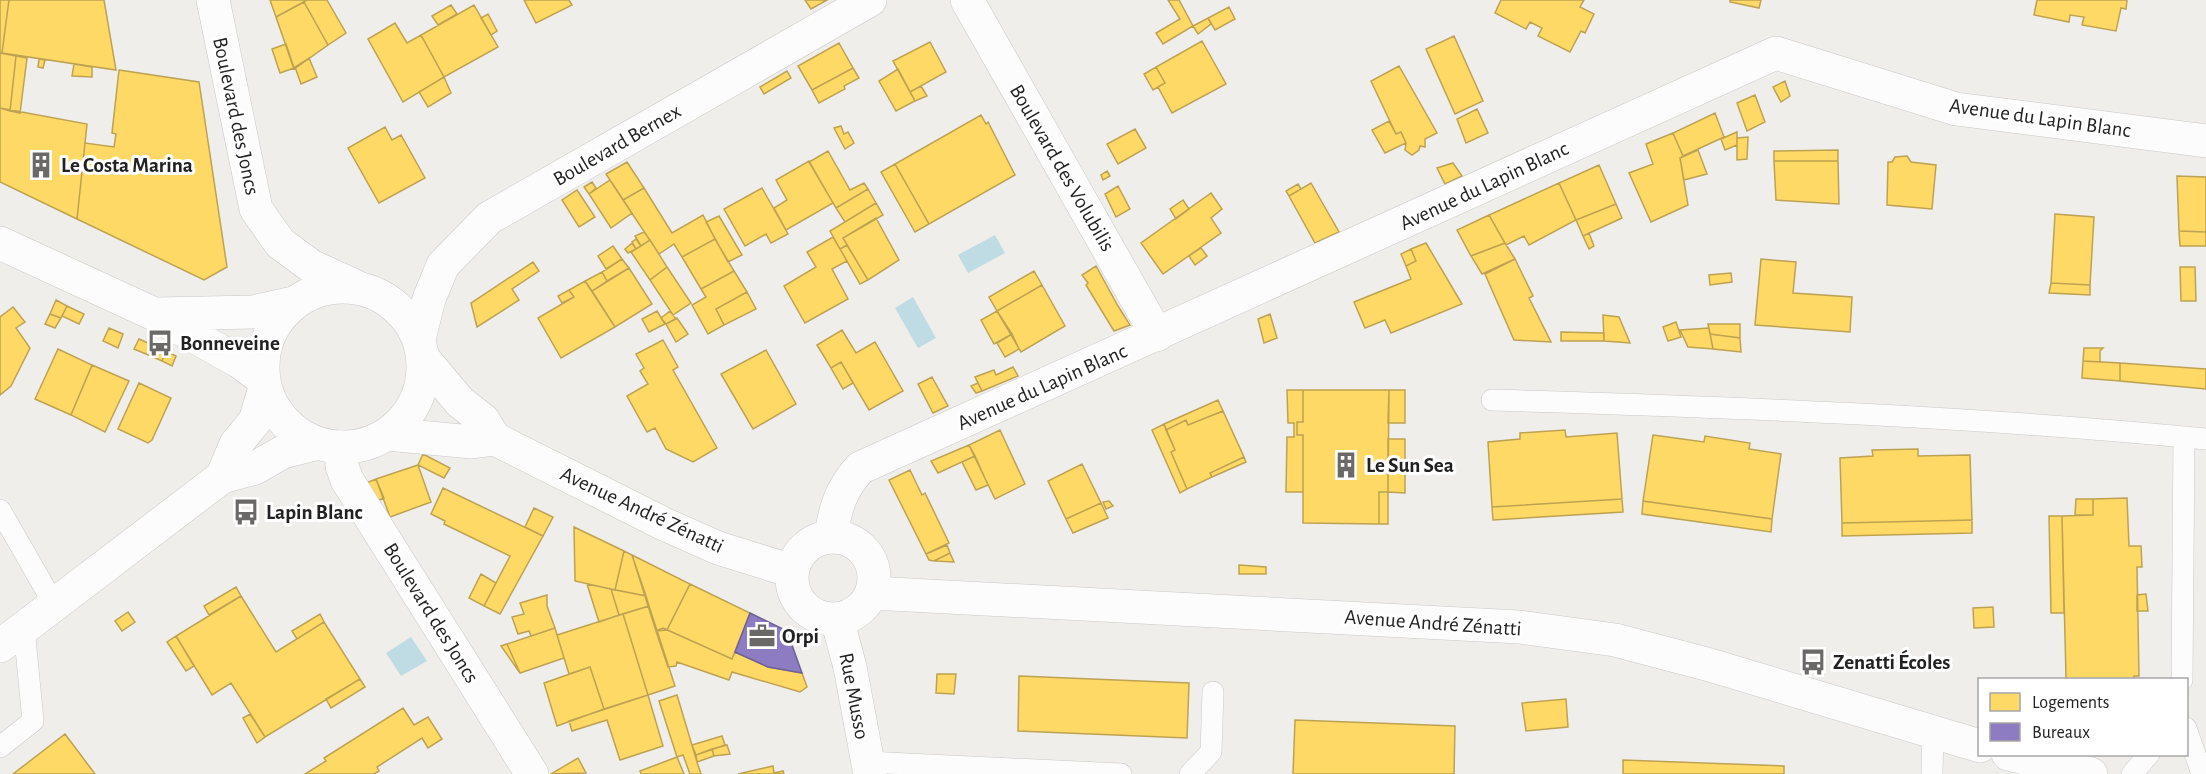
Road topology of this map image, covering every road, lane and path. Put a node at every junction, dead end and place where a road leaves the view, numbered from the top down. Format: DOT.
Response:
graph roads {
  1 [pos="213,0"];
  2 [pos="870,0"];
  3 [pos="967,0"];
  4 [pos="2206,141"];
  5 [pos="0,243"];
  6 [pos="357,287"];
  7 [pos="293,303"];
  8 [pos="154,314"];
  9 [pos="1157,335"];
  10 [pos="421,348"];
  11 [pos="264,384"];
  12 [pos="1492,400"];
  13 [pos="387,434"];
  14 [pos="2184,437"];
  15 [pos="495,439"];
  16 [pos="2206,439"];
  17 [pos="330,445"];
  18 [pos="222,477"];
  19 [pos="0,510"];
  20 [pos="831,536"];
  21 [pos="792,571"];
  22 [pos="872,593"];
  23 [pos="54,604"];
  24 [pos="837,619"];
  25 [pos="12,637"];
  26 [pos="2182,678"];
  27 [pos="1213,692"];
  28 [pos="2188,731"];
  29 [pos="1933,732"];
  30 [pos="1978,745"];
  31 [pos="0,747"];
  32 [pos="2009,756"];
  33 [pos="2013,756"];
  34 [pos="2147,756"];
  35 [pos="868,768"];
  36 [pos="1092,773"];
  37 [pos="532,774"];
  38 [pos="1121,774"];
  39 [pos="1190,774"];
  40 [pos="1932,774"];
  41 [pos="2010,774"];
  42 [pos="2091,774"];
  43 [pos="2132,774"];
  44 [pos="2202,774"];
  1 -- 6 [label="street, Boulevard des Joncs"];
  2 -- 10 [label="street, Boulevard Bernex"];
  3 -- 9 [label="street, Boulevard des Volubilis"];
  4 -- 9 [label="street, Avenue du Lapin Blanc"];
  5 -- 8 [label="street"];
  6 -- 7 [label="street"];
  6 -- 10 [label="street"];
  7 -- 8 [label="street"];
  7 -- 11 [label="street"];
  8 -- 11 [label="street"];
  9 -- 20 [label="street, Avenue du Lapin Blanc"];
  10 -- 13 [label="street"];
  10 -- 15 [label="street, Avenue André Zénatti"];
  11 -- 17 [label="street"];
  11 -- 18 [label="street"];
  12 -- 14 [label="lane"];
  13 -- 15 [label="street"];
  13 -- 17 [label="street"];
  14 -- 16 [label="lane"];
  14 -- 26 [label="lane"];
  15 -- 21 [label="street, Avenue André Zénatti"];
  17 -- 18 [label="street"];
  17 -- 37 [label="street, Boulevard des Joncs"];
  18 -- 23 [label="street"];
  19 -- 23 [label="lane"];
  20 -- 21 [label="street"];
  20 -- 22 [label="street"];
  21 -- 24 [label="street"];
  22 -- 24 [label="street"];
  22 -- 29 [label="street, Avenue André Zénatti"];
  23 -- 25 [label="street"];
  24 -- 35 [label="street, Rue Musso"];
  25 -- 31 [label="lane"];
  27 -- 39 [label="lane"];
  28 -- 44 [label="lane"];
  29 -- 30 [label="street, Avenue André Zénatti"];
  29 -- 40 [label="lane"];
  32 -- 41 [label="lane"];
  33 -- 42 [label="street"];
  34 -- 43 [label="lane"];
  35 -- 36 [label="lane"];
  36 -- 38 [label="lane"];
}
